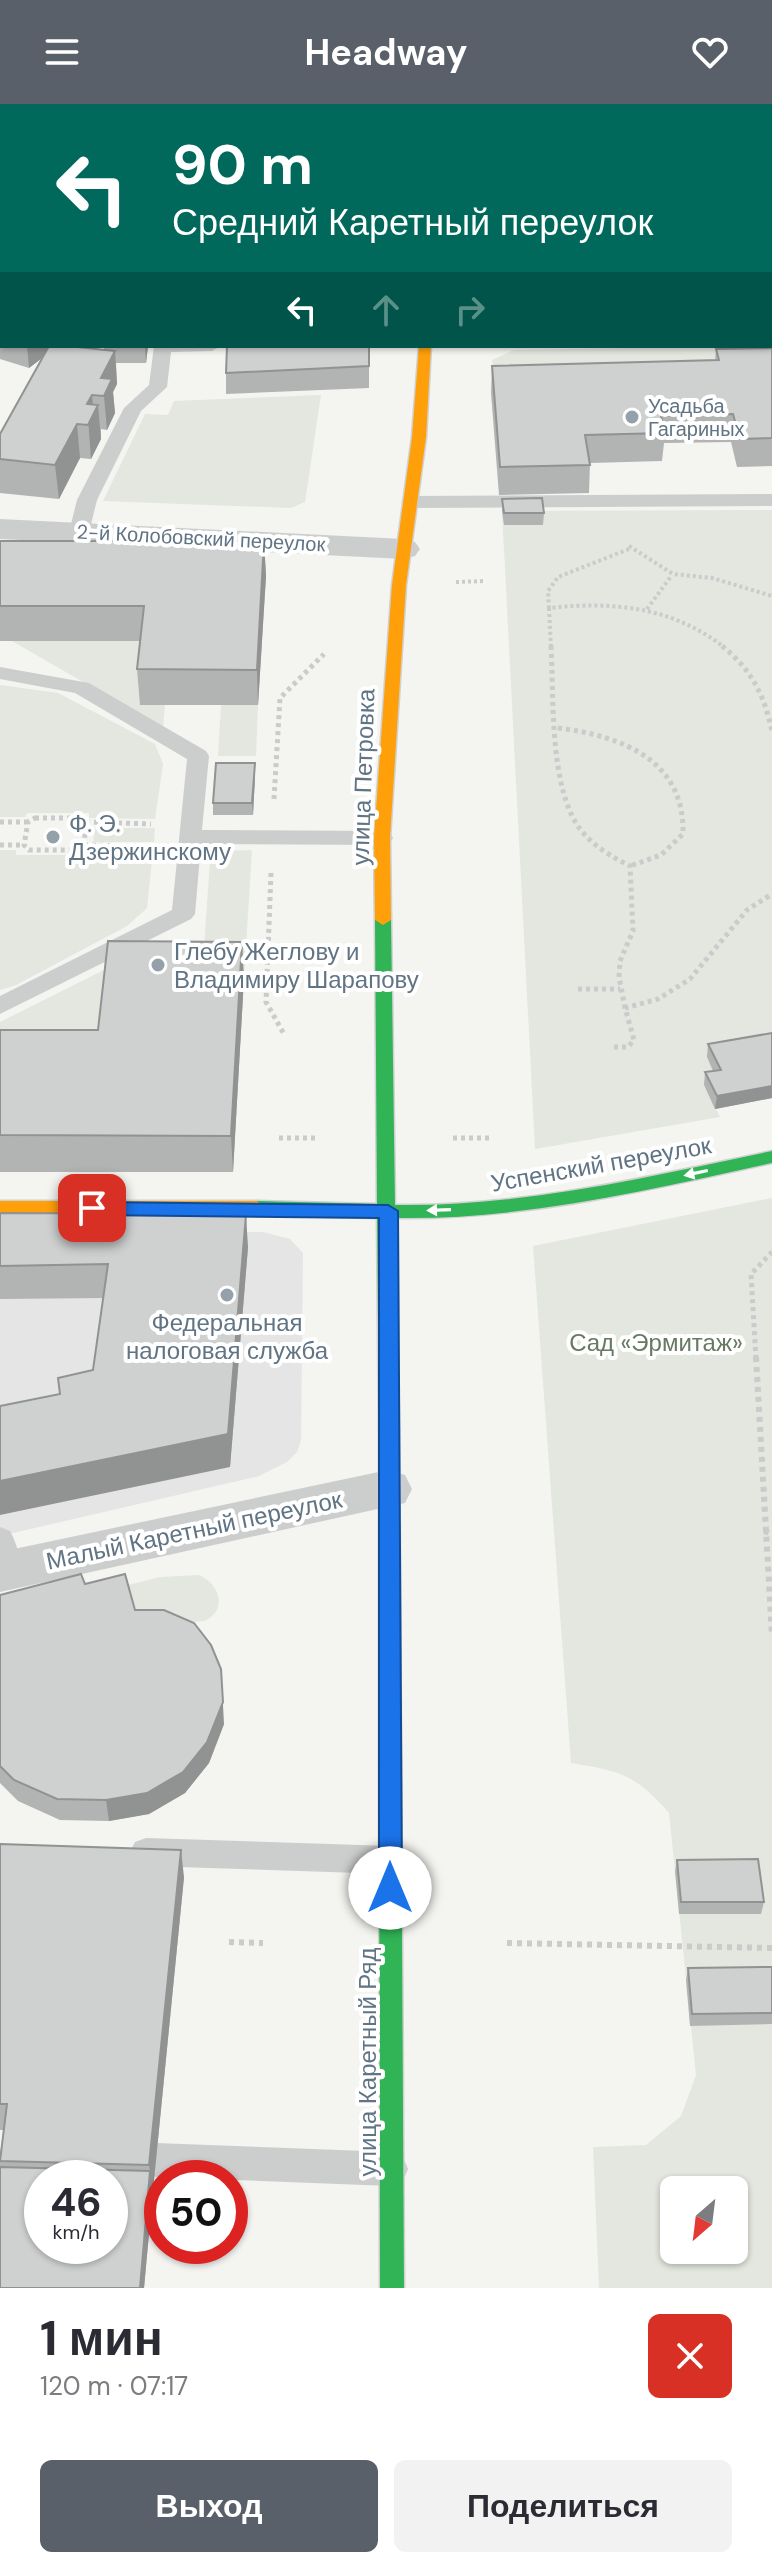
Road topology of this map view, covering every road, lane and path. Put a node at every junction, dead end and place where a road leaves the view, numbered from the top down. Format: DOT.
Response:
graph roads {
  1 [pos="163,348"];
  2 [pos="425,348"];
  3 [pos="772,500"];
  4 [pos="630,501"];
  5 [pos="411,502"];
  6 [pos="0,529"];
  7 [pos="79,532"];
  8 [pos="403,549"];
  9 [pos="629,549"];
  10 [pos="673,574"];
  11 [pos="485,581"];
  12 [pos="456,582"];
  13 [pos="772,596"];
  14 [pos="549,608"];
  15 [pos="647,609"];
  16 [pos="0,673"];
  17 [pos="558,728"];
  18 [pos="772,731"];
  19 [pos="0,822"];
  20 [pos="28,822"];
  21 [pos="86,822"];
  22 [pos="191,836"];
  23 [pos="382,838"];
  24 [pos="0,845"];
  25 [pos="24,845"];
  26 [pos="84,845"];
  27 [pos="630,866"];
  28 [pos="772,894"];
  29 [pos="578,989"];
  30 [pos="620,989"];
  31 [pos="0,1006"];
  32 [pos="625,1008"];
  33 [pos="614,1047"];
  34 [pos="279,1138"];
  35 [pos="316,1138"];
  36 [pos="453,1138"];
  37 [pos="491,1138"];
  38 [pos="772,1157"];
  39 [pos="0,1208"];
  40 [pos="388,1211"];
  41 [pos="772,1252"];
  42 [pos="388,1489"];
  43 [pos="772,1524"];
  44 [pos="764,1531"];
  45 [pos="772,1534"];
  46 [pos="2,1560"];
  47 [pos="772,1635"];
  48 [pos="109,1851"];
  49 [pos="390,1860"];
  50 [pos="229,1942"];
  51 [pos="263,1943"];
  52 [pos="507,1943"];
  53 [pos="772,1948"];
  54 [pos="248,2164"];
  55 [pos="391,2169"];
  56 [pos="392,2288"];
  1 -- 7 [label="lane"];
  2 -- 5 [label="main road, улица Петровка"];
  3 -- 4 [label="lane"];
  4 -- 5 [label="lane"];
  4 -- 9 [label="path"];
  5 -- 8 [label="main road, улица Петровка"];
  6 -- 7 [label="street, 2-й Колобовский переулок"];
  7 -- 8 [label="street, 2-й Колобовский переулок"];
  8 -- 23 [label="main road, улица Петровка"];
  9 -- 10 [label="path"];
  9 -- 14 [label="path"];
  10 -- 13 [label="path"];
  10 -- 15 [label="path"];
  11 -- 12 [label="path"];
  14 -- 15 [label="path"];
  14 -- 17 [label="path"];
  15 -- 18 [label="path"];
  16 -- 22 [label="lane"];
  17 -- 27 [label="path"];
  17 -- 27 [label="path"];
  19 -- 20 [label="path"];
  20 -- 21 [label="path"];
  20 -- 25 [label="path"];
  21 -- 22 [label="path"];
  21 -- 26 [label="path"];
  22 -- 23 [label="lane"];
  22 -- 26 [label="path"];
  22 -- 31 [label="lane"];
  23 -- 40 [label="main road, улица Петровка"];
  24 -- 25 [label="path"];
  25 -- 26 [label="path"];
  27 -- 30 [label="path"];
  28 -- 32 [label="path"];
  29 -- 30 [label="path"];
  30 -- 32 [label="path"];
  32 -- 33 [label="path"];
  34 -- 35 [label="path"];
  36 -- 37 [label="path"];
  38 -- 40 [label="main road, Успенский переулок, one-way"];
  39 -- 40 [label="main road, Успенский переулок"];
  40 -- 42 [label="main road, улица Каретный Ряд"];
  41 -- 44 [label="path"];
  42 -- 46 [label="street, Малый Каретный переулок"];
  42 -- 49 [label="main road, улица Каретный Ряд"];
  43 -- 44 [label="path"];
  44 -- 45 [label="path"];
  44 -- 47 [label="path"];
  48 -- 49 [label="lane"];
  49 -- 55 [label="main road, улица Каретный Ряд"];
  50 -- 51 [label="path"];
  52 -- 53 [label="path"];
  54 -- 55 [label="lane"];
  55 -- 56 [label="main road, улица Каретный Ряд"];
}
